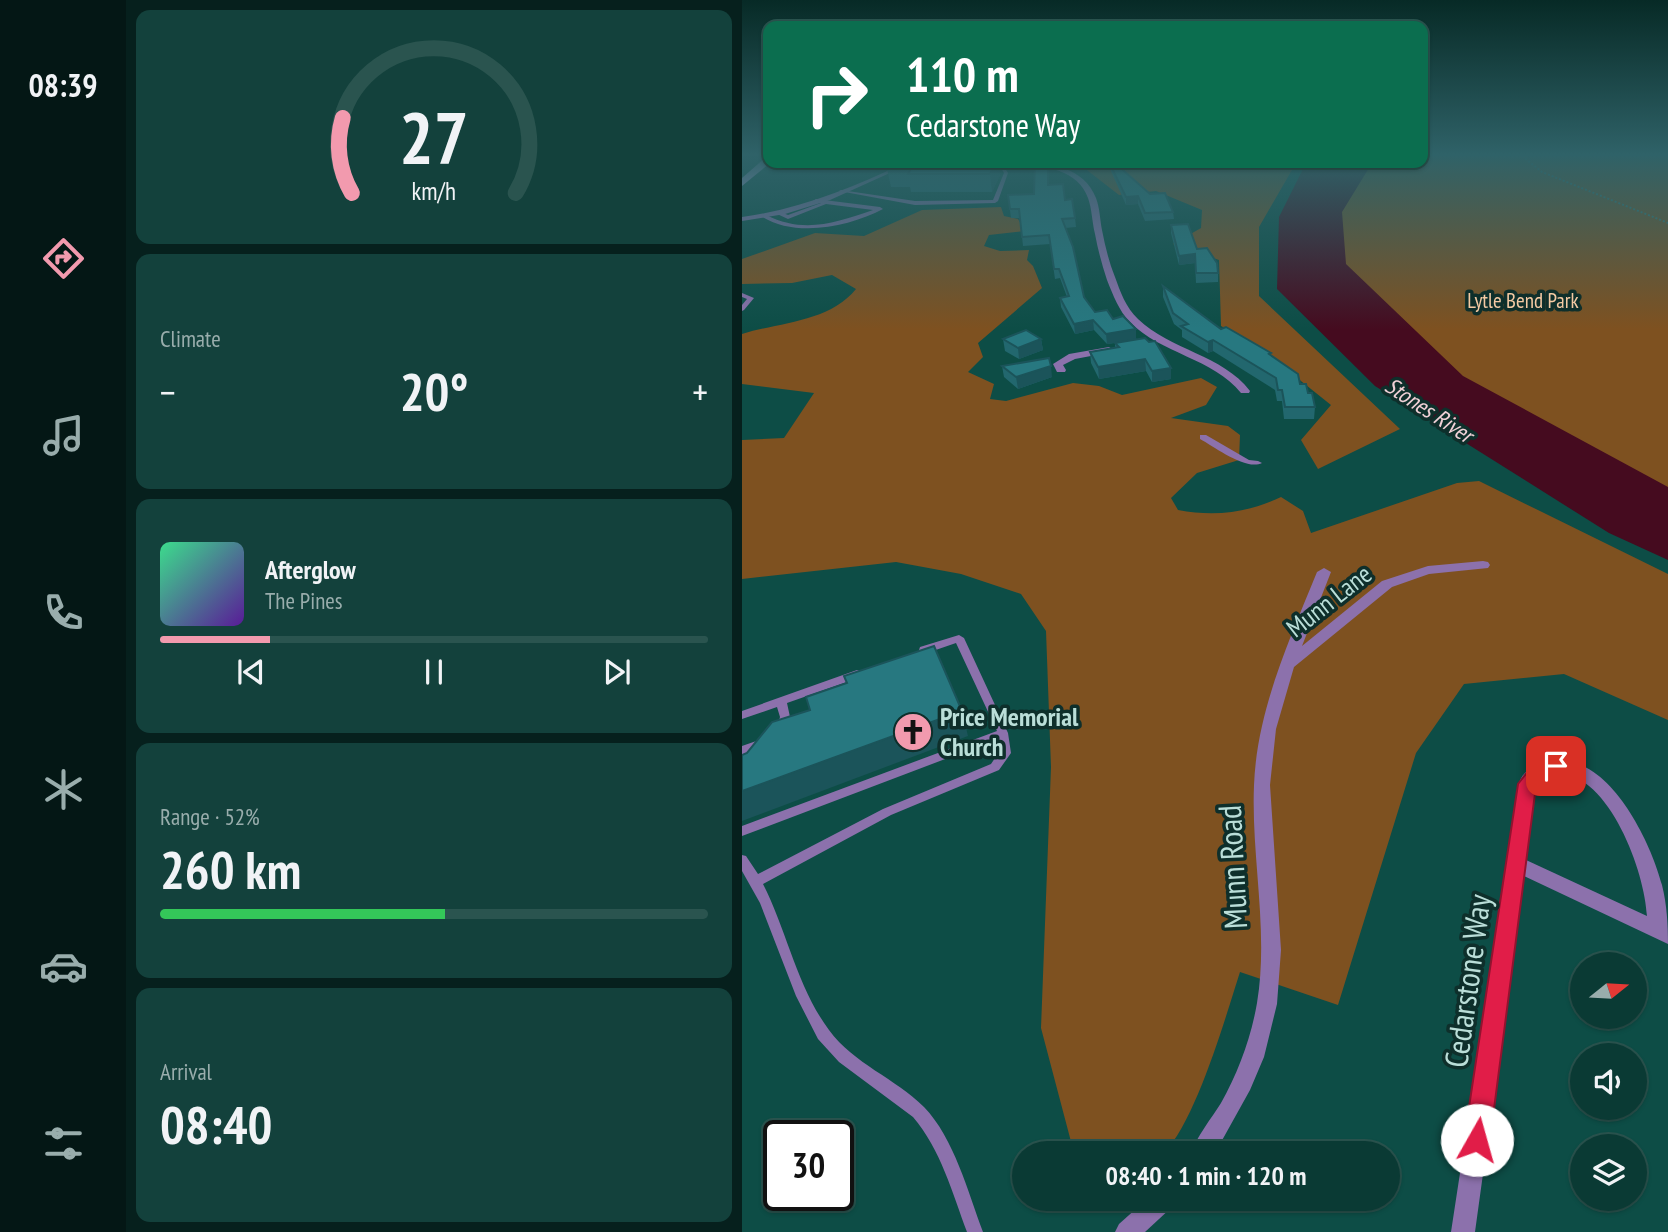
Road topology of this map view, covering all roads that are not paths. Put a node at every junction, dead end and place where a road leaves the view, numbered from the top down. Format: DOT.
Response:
graph roads {
  1 [pos="776,213"];
  2 [pos="779,213"];
  3 [pos="798,213"];
  4 [pos="868,213"];
  5 [pos="1097,213"];
  6 [pos="764,216"];
  7 [pos="788,217"];
  8 [pos="742,219"];
  9 [pos="812,225"];
  10 [pos="742,295"];
  11 [pos="742,309"];
  12 [pos="1162,341"];
  13 [pos="1149,343"];
  14 [pos="1123,347"];
  15 [pos="1061,370"];
  16 [pos="1245,391"];
  17 [pos="1203,437"];
  18 [pos="1258,463"];
  19 [pos="1483,565"];
  20 [pos="1324,572"];
  21 [pos="908,656"];
  22 [pos="1289,664"];
  23 [pos="870,670"];
  24 [pos="781,701"];
  25 [pos="742,715"];
  26 [pos="1003,733"];
  27 [pos="742,751"];
  28 [pos="742,831"];
  29 [pos="742,860"];
  30 [pos="1517,864"];
  31 [pos="755,882"];
  32 [pos="1662,932"];
  33 [pos="1209,1141"];
  34 [pos="1151,1211"];
  35 [pos="975,1232"];
  36 [pos="1127,1232"];
  37 [pos="1463,1232"];
  1 -- 6 [label="street"];
  2 -- 7 [label="lane"];
  3 -- 7 [label="lane"];
  4 -- 9 [label="lane"];
  5 -- 12 [label="street"];
  6 -- 8 [label="street"];
  6 -- 9 [label="lane"];
  7 -- 9 [label="lane"];
  10 -- 11 [label="lane"];
  12 -- 13 [label="street"];
  12 -- 16 [label="street"];
  14 -- 15 [label="street"];
  17 -- 18 [label="lane"];
  19 -- 22 [label="street, Munn Lane"];
  20 -- 22 [label="street, Munn Road"];
  21 -- 26 [label="lane"];
  22 -- 33 [label="street, Munn Road"];
  23 -- 24 [label="lane"];
  24 -- 25 [label="lane"];
  24 -- 27 [label="lane"];
  26 -- 28 [label="lane"];
  26 -- 31 [label="lane"];
  29 -- 31 [label="lane"];
  30 -- 32 [label="street, Cedarstone Way"];
  30 -- 32 [label="street, Cedarstone Way"];
  30 -- 37 [label="street, Cedarstone Way"];
  31 -- 35 [label="lane"];
  34 -- 36 [label="street"];
}
